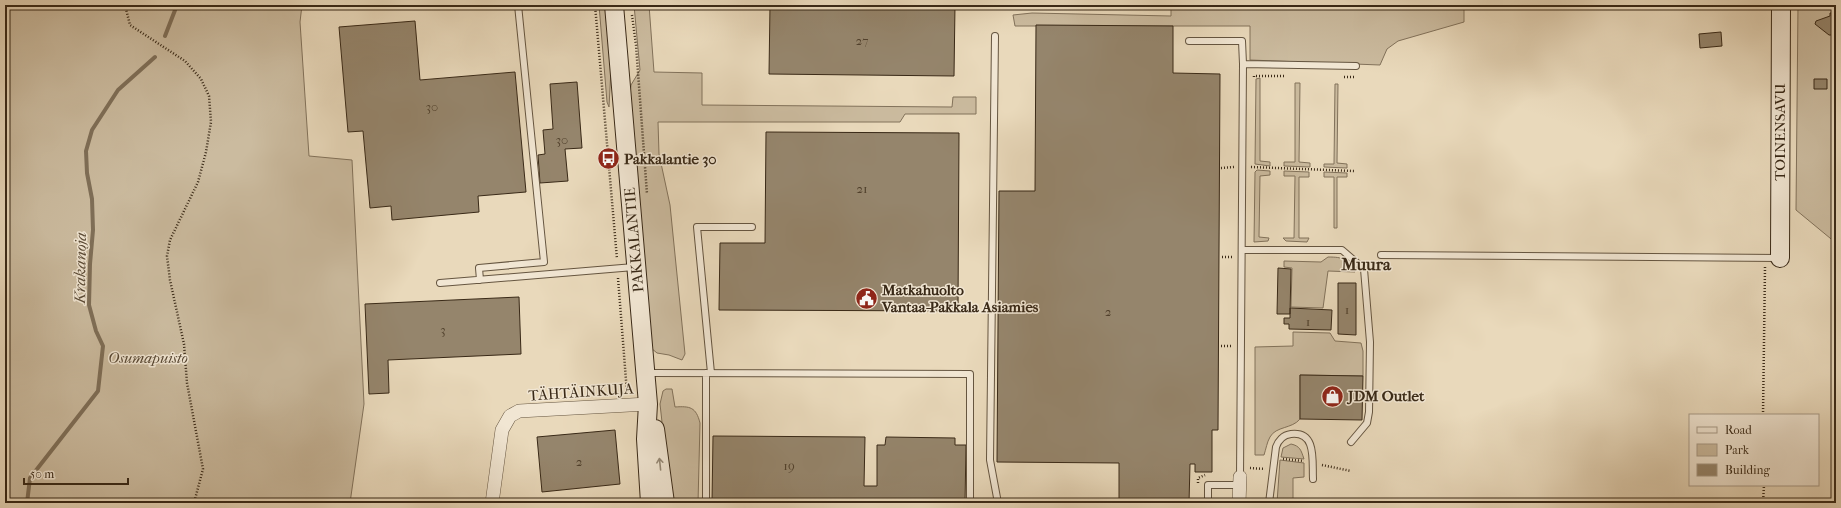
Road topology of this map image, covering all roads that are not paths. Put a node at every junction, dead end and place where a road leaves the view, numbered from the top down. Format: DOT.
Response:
graph roads {
  1 [pos="518,5"];
  2 [pos="614,5"];
  3 [pos="1781,5"];
  4 [pos="995,36"];
  5 [pos="1189,41"];
  6 [pos="1243,64"];
  7 [pos="1356,66"];
  8 [pos="752,227"];
  9 [pos="1242,250"];
  10 [pos="1381,255"];
  11 [pos="1773,258"];
  12 [pos="636,267"];
  13 [pos="480,280"];
  14 [pos="440,283"];
  15 [pos="645,373"];
  16 [pos="708,373"];
  17 [pos="648,404"];
  18 [pos="1351,442"];
  19 [pos="1313,479"];
  20 [pos="1240,481"];
  21 [pos="492,503"];
  22 [pos="650,503"];
  23 [pos="665,503"];
  24 [pos="706,503"];
  25 [pos="970,503"];
  26 [pos="998,503"];
  27 [pos="1208,503"];
  28 [pos="1239,503"];
  29 [pos="1269,503"];
  1 -- 13 [label="lane"];
  2 -- 12 [label="main road, PAKKALANTIE"];
  3 -- 11 [label="main road, TOINENSAVU"];
  4 -- 26 [label="lane"];
  5 -- 6 [label="lane"];
  6 -- 7 [label="lane"];
  6 -- 9 [label="lane"];
  8 -- 16 [label="lane"];
  9 -- 18 [label="lane"];
  9 -- 20 [label="lane"];
  10 -- 11 [label="lane"];
  12 -- 13 [label="lane"];
  12 -- 15 [label="main road, PAKKALANTIE"];
  13 -- 14 [label="lane"];
  15 -- 16 [label="lane"];
  15 -- 17 [label="main road, PAKKALANTIE"];
  16 -- 24 [label="lane"];
  16 -- 25 [label="lane"];
  17 -- 21 [label="street, TÄHTÄINKUJA"];
  17 -- 22 [label="main road, PAKKALANTIE"];
  23 -- 17 [label="main road, PAKKALANTIE, one-way"];
  19 -- 29 [label="lane"];
  20 -- 27 [label="lane"];
  20 -- 28 [label="street"];
}
